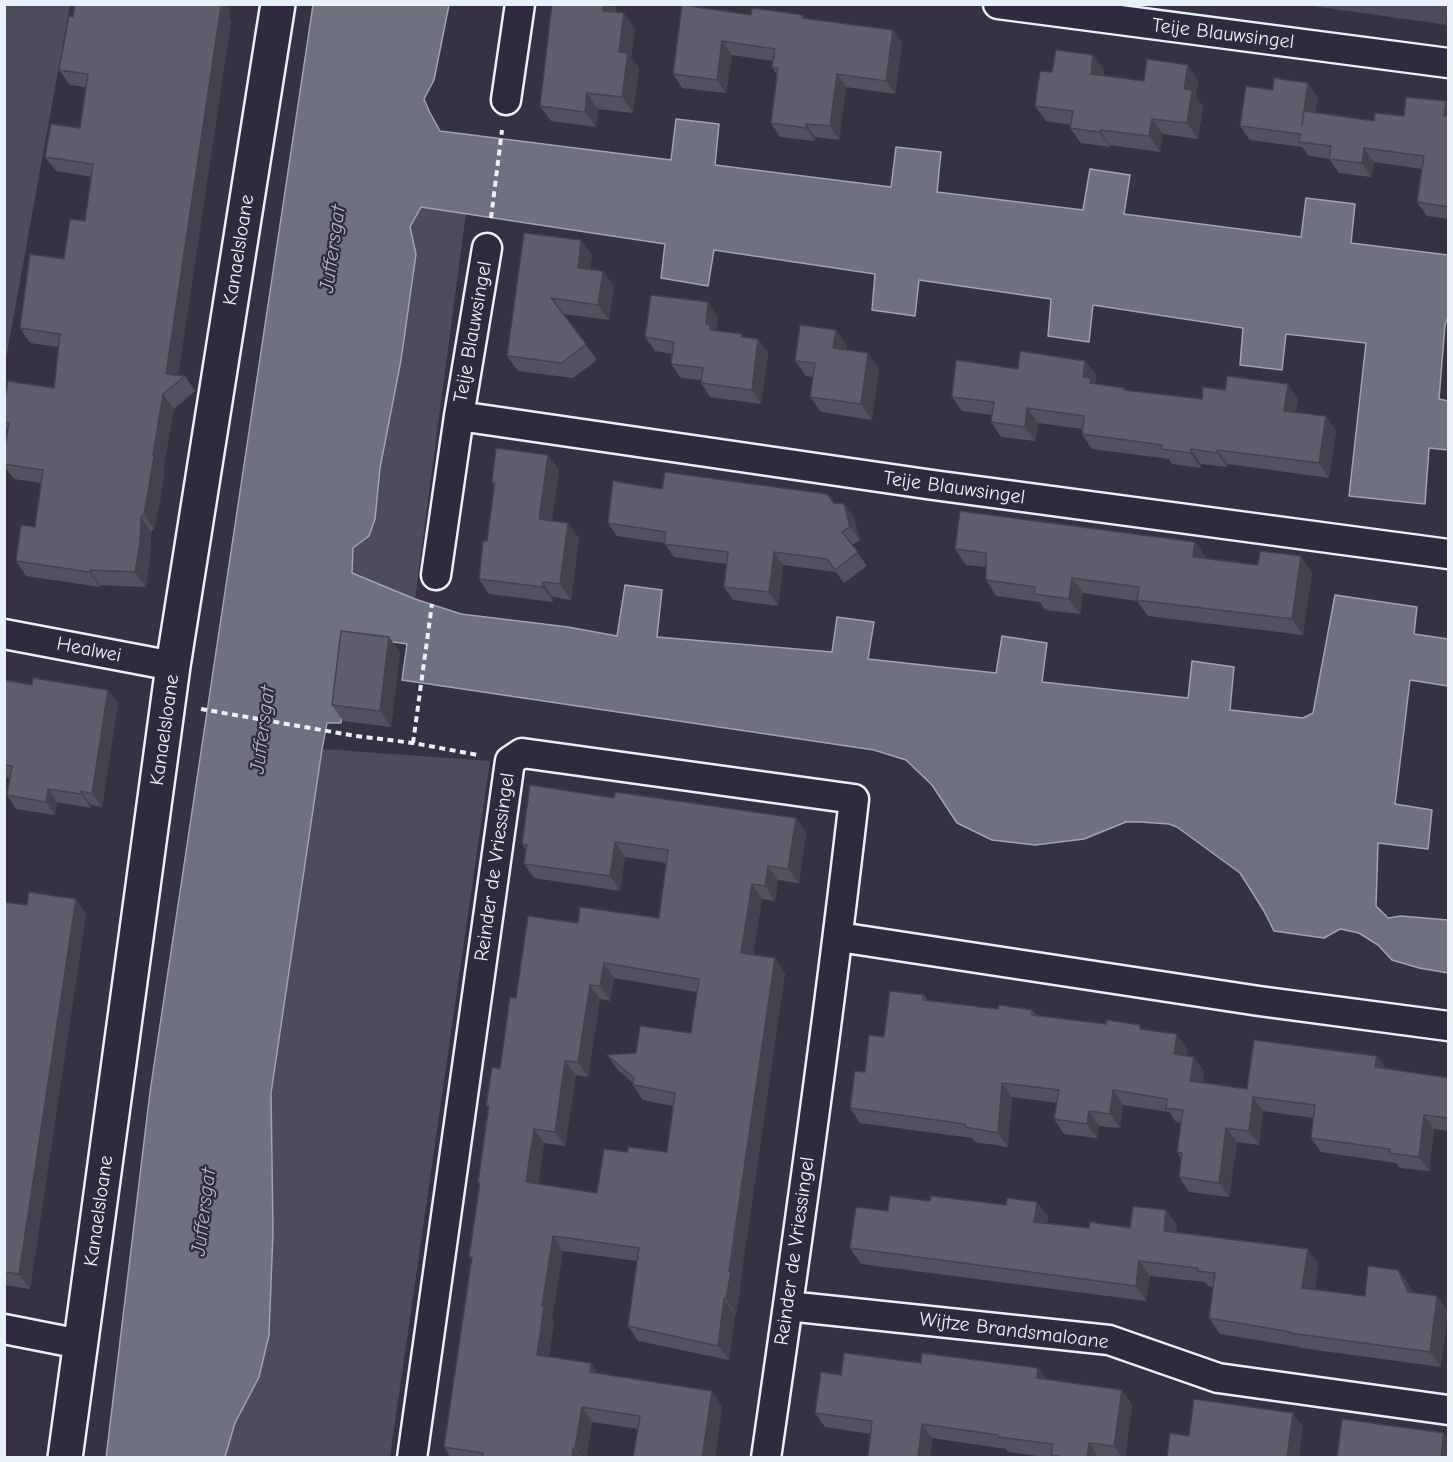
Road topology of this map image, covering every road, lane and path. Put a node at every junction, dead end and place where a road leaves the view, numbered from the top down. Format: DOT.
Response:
graph roads {
  1 [pos="278,4"];
  2 [pos="520,4"];
  3 [pos="998,4"];
  4 [pos="1449,63"];
  5 [pos="506,100"];
  6 [pos="487,248"];
  7 [pos="459,416"];
  8 [pos="1449,554"];
  9 [pos="436,574"];
  10 [pos="4,634"];
  11 [pos="173,666"];
  12 [pos="199,709"];
  13 [pos="413,743"];
  14 [pos="510,761"];
  15 [pos="839,937"];
  16 [pos="1449,1026"];
  17 [pos="788,1306"];
  18 [pos="4,1329"];
  19 [pos="80,1344"];
  20 [pos="1449,1410"];
  21 [pos="66,1458"];
  22 [pos="412,1458"];
  23 [pos="766,1458"];
  1 -- 11 [label="street, Kanaelsloane"];
  2 -- 5 [label="street"];
  3 -- 4 [label="street, Teije Blauwsingel"];
  5 -- 6 [label="path"];
  6 -- 7 [label="street, Teije Blauwsingel"];
  7 -- 8 [label="street, Teije Blauwsingel"];
  7 -- 9 [label="street, Teije Blauwsingel"];
  9 -- 13 [label="path"];
  10 -- 11 [label="street, Healwei"];
  11 -- 19 [label="street, Kanaelsloane"];
  12 -- 13 [label="path"];
  13 -- 14 [label="path"];
  14 -- 15 [label="street, Reinder de Vriessingel"];
  14 -- 22 [label="street, Reinder de Vriessingel"];
  15 -- 16 [label="street"];
  15 -- 17 [label="street, Reinder de Vriessingel"];
  17 -- 20 [label="street, Wijtze Brandsmaloane"];
  17 -- 23 [label="street, Reinder de Vriessingel"];
  18 -- 19 [label="street"];
  19 -- 21 [label="street, Kanaelsloane"];
}
